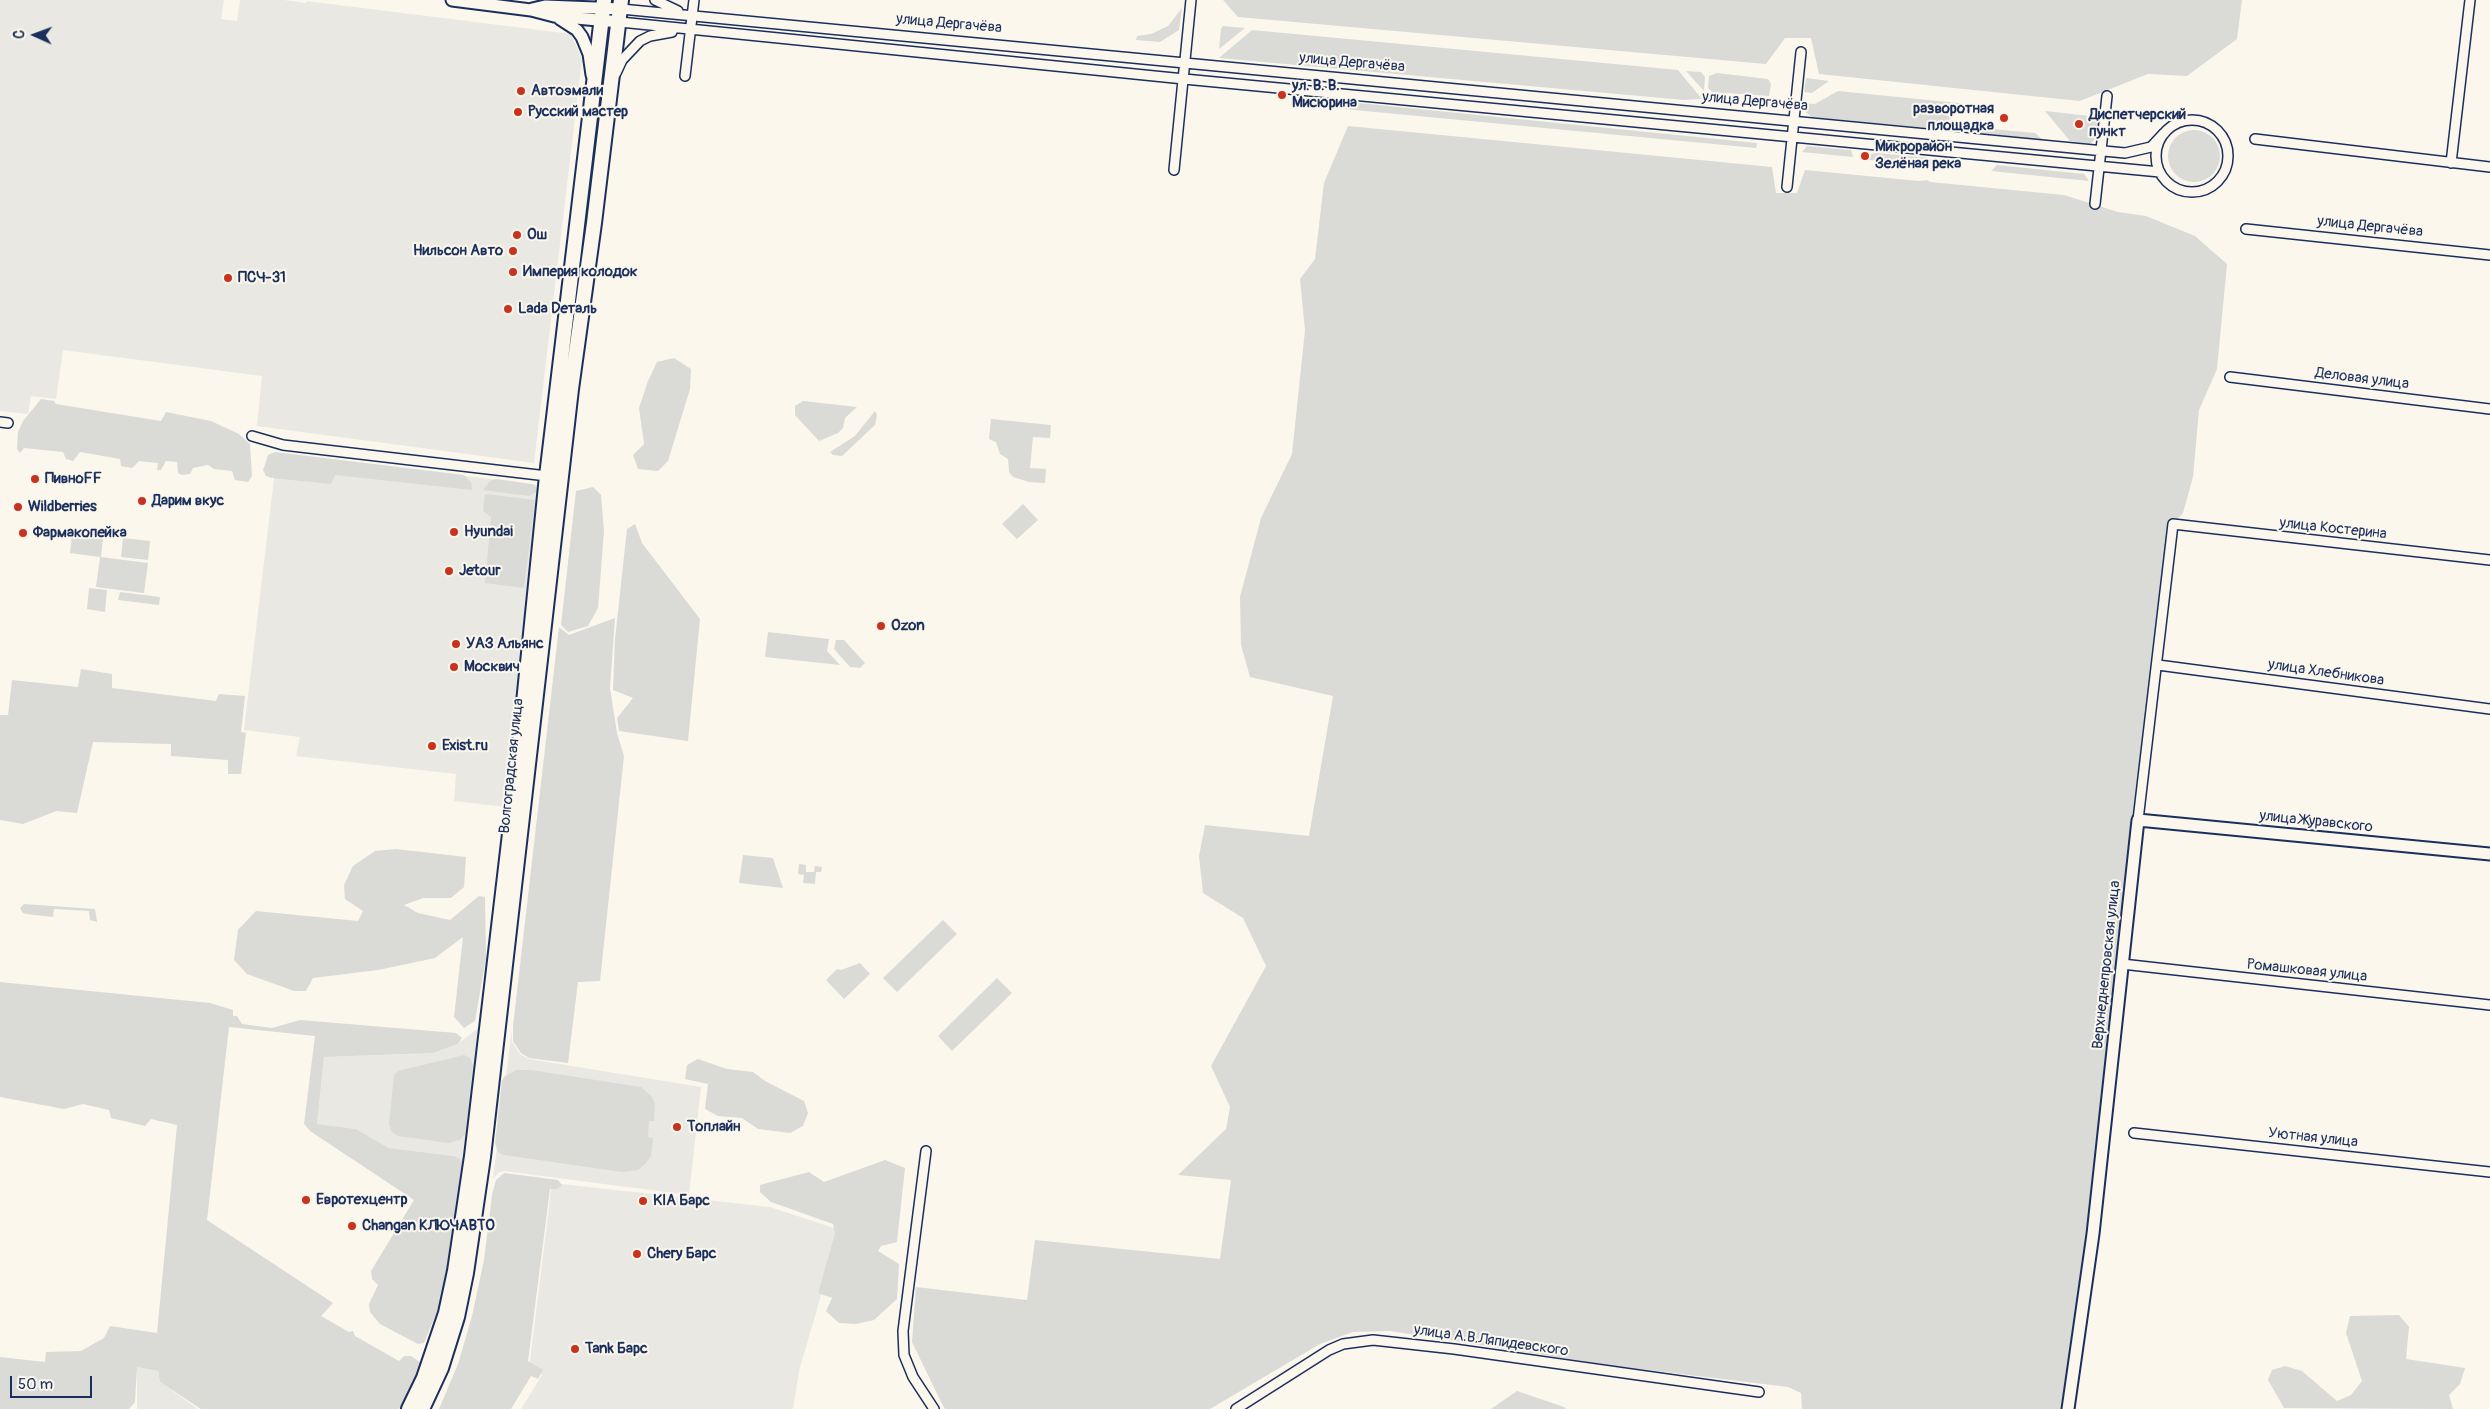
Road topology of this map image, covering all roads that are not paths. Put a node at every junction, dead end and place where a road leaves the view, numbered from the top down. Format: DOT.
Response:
graph roads {
  1 [pos="459,0"];
  2 [pos="570,0"];
  3 [pos="655,0"];
  4 [pos="694,0"];
  5 [pos="1191,0"];
  6 [pos="2470,0"];
  7 [pos="603,10"];
  8 [pos="620,10"];
  9 [pos="554,11"];
  10 [pos="683,14"];
  11 [pos="693,15"];
  12 [pos="687,30"];
  13 [pos="1801,52"];
  14 [pos="1186,62"];
  15 [pos="685,76"];
  16 [pos="1184,79"];
  17 [pos="594,84"];
  18 [pos="610,90"];
  19 [pos="2107,96"];
  20 [pos="1794,120"];
  21 [pos="1793,133"];
  22 [pos="2164,133"];
  23 [pos="2255,139"];
  24 [pos="2101,150"];
  25 [pos="2450,163"];
  26 [pos="2099,167"];
  27 [pos="2490,168"];
  28 [pos="1174,170"];
  29 [pos="2160,172"];
  30 [pos="1786,187"];
  31 [pos="2095,204"];
  32 [pos="2246,229"];
  33 [pos="2490,255"];
  34 [pos="2230,377"];
  35 [pos="2490,409"];
  36 [pos="252,436"];
  37 [pos="547,476"];
  38 [pos="2174,524"];
  39 [pos="2490,560"];
  40 [pos="535,657"];
  41 [pos="2158,665"];
  42 [pos="2490,709"];
  43 [pos="2138,820"];
  44 [pos="2490,854"];
  45 [pos="2122,964"];
  46 [pos="2490,1005"];
  47 [pos="2134,1132"];
  48 [pos="926,1151"];
  49 [pos="2490,1172"];
  50 [pos="1759,1392"];
  51 [pos="1240,1408"];
  52 [pos="409,1409"];
  53 [pos="422,1409"];
  54 [pos="934,1409"];
  55 [pos="2068,1409"];
  1 -- 9 [label="street, улица Дергачёва"];
  2 -- 9 [label="street"];
  3 -- 10 [label="street"];
  4 -- 11 [label="street"];
  5 -- 14 [label="street"];
  6 -- 25 [label="street"];
  7 -- 8 [label="street, улица Дергачёва"];
  7 -- 9 [label="street, улица Дергачёва"];
  7 -- 17 [label="main road, Волгоградская улица"];
  8 -- 10 [label="street, улица Дергачёва"];
  8 -- 12 [label="street, улица Дергачёва"];
  8 -- 18 [label="main road, Волгоградская улица"];
  9 -- 17 [label="street"];
  10 -- 11 [label="street, улица Дергачёва"];
  11 -- 12 [label="street"];
  11 -- 14 [label="street, улица Дергачёва"];
  12 -- 15 [label="street"];
  12 -- 16 [label="street, улица Дергачёва"];
  12 -- 18 [label="street"];
  13 -- 20 [label="street"];
  14 -- 16 [label="street"];
  14 -- 20 [label="street, улица Дергачёва"];
  16 -- 21 [label="street, улица Дергачёва"];
  16 -- 28 [label="street"];
  17 -- 37 [label="main road, Волгоградская улица"];
  18 -- 40 [label="main road, Волгоградская улица"];
  19 -- 24 [label="street"];
  20 -- 21 [label="street"];
  20 -- 24 [label="street, улица Дергачёва"];
  21 -- 26 [label="street, улица Дергачёва"];
  21 -- 30 [label="street"];
  22 -- 24 [label="street, улица Дергачёва"];
  22 -- 29 [label="street"];
  22 -- 29 [label="street"];
  23 -- 25 [label="street"];
  24 -- 26 [label="street"];
  25 -- 27 [label="street"];
  26 -- 29 [label="street, улица Дергачёва"];
  26 -- 31 [label="street"];
  32 -- 33 [label="street, улица Дергачёва"];
  34 -- 35 [label="street, Деловая улица"];
  36 -- 37 [label="street"];
  37 -- 40 [label="main road, Волгоградская улица"];
  38 -- 39 [label="street, улица Костерина"];
  38 -- 41 [label="street, Верхнеднепровская улица"];
  40 -- 52 [label="main road, Волгоградская улица"];
  40 -- 53 [label="main road, Волгоградская улица"];
  41 -- 42 [label="street, улица Хлебникова"];
  41 -- 43 [label="street, Верхнеднепровская улица"];
  43 -- 44 [label="street, улица Журавского"];
  43 -- 45 [label="street, Верхнеднепровская улица"];
  45 -- 46 [label="street, Ромашковая улица"];
  45 -- 55 [label="street, Верхнеднепровская улица"];
  47 -- 49 [label="street, Уютная улица"];
  48 -- 54 [label="street"];
  50 -- 51 [label="street, улица А.В.Ляпидевского"];
}
